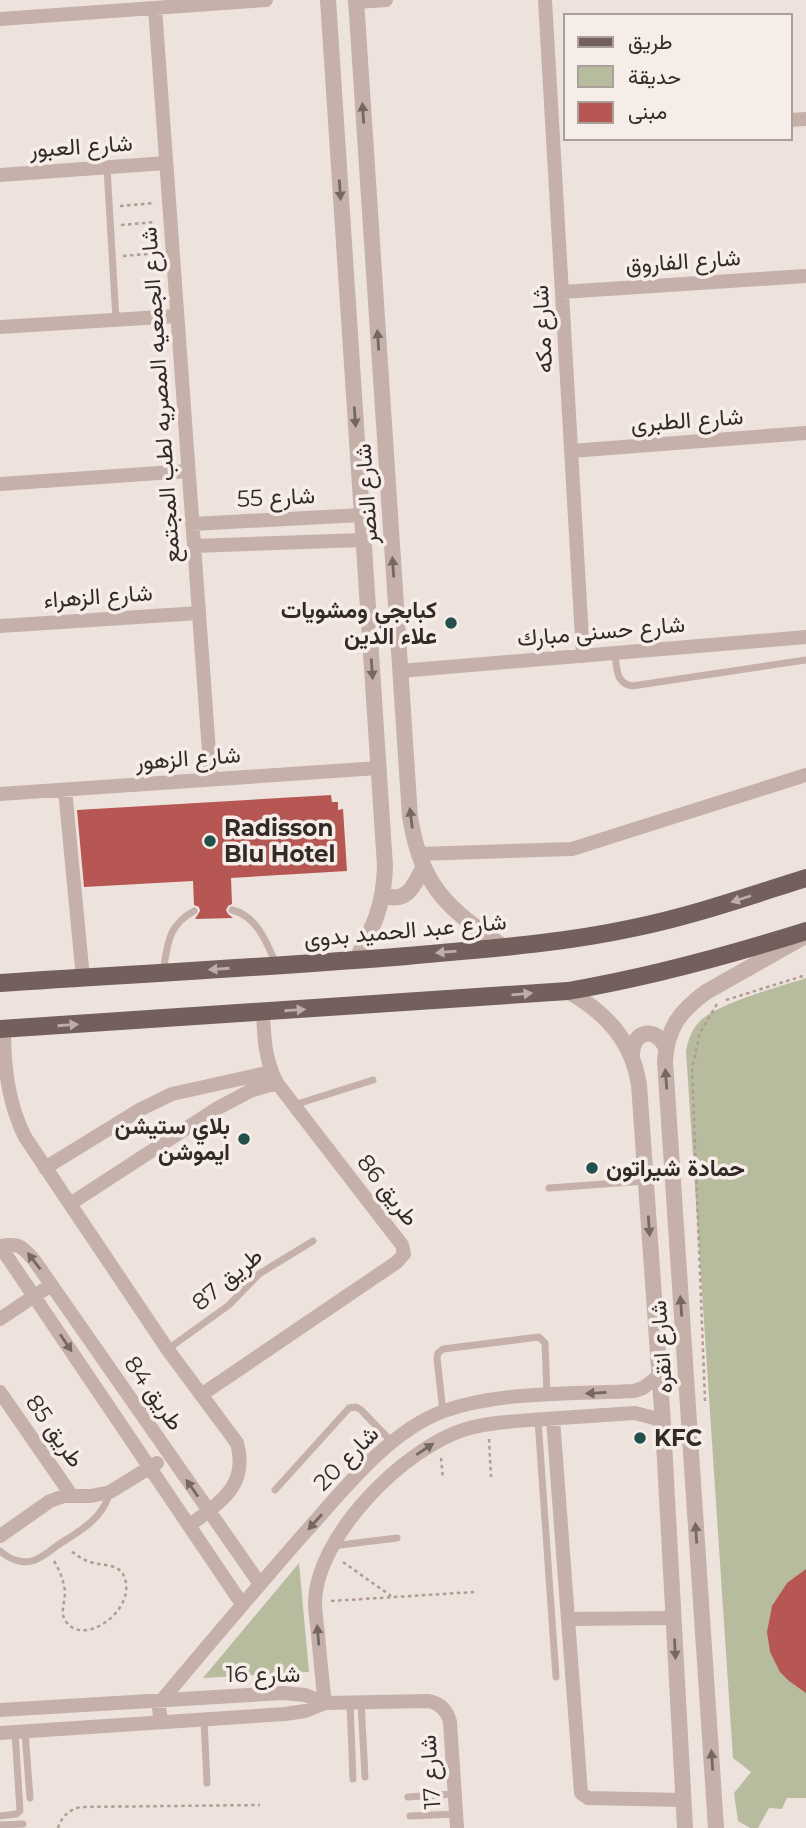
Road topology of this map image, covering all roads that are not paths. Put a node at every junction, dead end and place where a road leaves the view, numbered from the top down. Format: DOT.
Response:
graph roads {
  1 [pos="266,0"];
  2 [pos="328,0"];
  3 [pos="386,0"];
  4 [pos="545,0"];
  5 [pos="356,1"];
  6 [pos="155,8"];
  7 [pos="0,19"];
  8 [pos="560,134"];
  9 [pos="166,163"];
  10 [pos="107,167"];
  11 [pos="0,175"];
  12 [pos="806,276"];
  13 [pos="562,292"];
  14 [pos="177,316"];
  15 [pos="116,320"];
  16 [pos="0,327"];
  17 [pos="806,433"];
  18 [pos="571,451"];
  19 [pos="188,471"];
  20 [pos="0,484"];
  21 [pos="362,515"];
  22 [pos="192,524"];
  23 [pos="363,540"];
  24 [pos="194,546"];
  25 [pos="199,613"];
  26 [pos="0,626"];
  27 [pos="806,637"];
  28 [pos="615,653"];
  29 [pos="583,656"];
  30 [pos="806,660"];
  31 [pos="400,671"];
  32 [pos="378,768"];
  33 [pos="806,775"];
  34 [pos="211,779"];
  35 [pos="65,790"];
  36 [pos="0,794"];
  37 [pos="420,861"];
  38 [pos="806,878"];
  39 [pos="383,895"];
  40 [pos="232,910"];
  41 [pos="194,911"];
  42 [pos="806,933"];
  43 [pos="504,947"];
  44 [pos="356,960"];
  45 [pos="277,965"];
  46 [pos="162,973"];
  47 [pos="83,978"];
  48 [pos="0,983"];
  49 [pos="568,991"];
  50 [pos="263,1012"];
  51 [pos="2,1029"];
  52 [pos="666,1048"];
  53 [pos="632,1054"];
  54 [pos="6,1074"];
  55 [pos="274,1078"];
  56 [pos="373,1080"];
  57 [pos="0,1098"];
  58 [pos="293,1105"];
  59 [pos="46,1168"];
  60 [pos="646,1181"];
  61 [pos="549,1188"];
  62 [pos="70,1204"];
  63 [pos="313,1241"];
  64 [pos="0,1246"];
  65 [pos="51,1285"];
  66 [pos="34,1297"];
  67 [pos="0,1319"];
  68 [pos="168,1350"];
  69 [pos="660,1375"];
  70 [pos="0,1392"];
  71 [pos="201,1395"];
  72 [pos="547,1395"];
  73 [pos="443,1412"];
  74 [pos="545,1419"];
  75 [pos="663,1424"];
  76 [pos="393,1442"];
  77 [pos="169,1455"];
  78 [pos="150,1467"];
  79 [pos="347,1486"];
  80 [pos="275,1490"];
  81 [pos="110,1492"];
  82 [pos="72,1496"];
  83 [pos="364,1502"];
  84 [pos="208,1511"];
  85 [pos="189,1526"];
  86 [pos="0,1536"];
  87 [pos="397,1538"];
  88 [pos="330,1549"];
  89 [pos="0,1551"];
  90 [pos="260,1584"];
  91 [pos="242,1604"];
  92 [pos="674,1618"];
  93 [pos="568,1619"];
  94 [pos="556,1677"];
  95 [pos="162,1700"];
  96 [pos="356,1702"];
  97 [pos="325,1703"];
  98 [pos="0,1710"];
  99 [pos="204,1719"];
  100 [pos="164,1722"];
  101 [pos="13,1733"];
  102 [pos="365,1777"];
  103 [pos="353,1779"];
  104 [pos="207,1783"];
  105 [pos="455,1794"];
  106 [pos="408,1797"];
  107 [pos="30,1798"];
  108 [pos="684,1800"];
  109 [pos="0,1816"];
  110 [pos="410,1816"];
  111 [pos="457,1821"];
  112 [pos="23,1824"];
  113 [pos="0,1825"];
  114 [pos="685,1828"];
  115 [pos="716,1828"];
  1 -- 6 [label="street"];
  2 -- 21 [label="street, شارع النصر, one-way"];
  3 -- 5 [label="street"];
  4 -- 8 [label="street, شارع مكه"];
  31 -- 5 [label="street, شارع النصر, one-way"];
  6 -- 7 [label="street"];
  6 -- 9 [label="street, شارع الجمعيه المصريه لطب المجتمع"];
  8 -- 13 [label="street, شارع مكه"];
  9 -- 10 [label="street, شارع العبور"];
  9 -- 14 [label="street, شارع الجمعيه المصريه لطب المجتمع"];
  10 -- 11 [label="street, شارع العبور"];
  10 -- 15 [label="lane"];
  12 -- 13 [label="street, شارع الفاروق"];
  13 -- 18 [label="street, شارع مكه"];
  14 -- 15 [label="street"];
  14 -- 19 [label="street, شارع الجمعيه المصريه لطب المجتمع"];
  15 -- 16 [label="street"];
  17 -- 18 [label="street, شارع الطبرى"];
  18 -- 29 [label="street, شارع مكه"];
  19 -- 20 [label="street"];
  19 -- 22 [label="street, شارع الجمعيه المصريه لطب المجتمع"];
  21 -- 22 [label="street, شارع 55"];
  21 -- 23 [label="street, شارع النصر"];
  22 -- 24 [label="street, شارع الجمعيه المصريه لطب المجتمع"];
  23 -- 24 [label="street, شارع 55"];
  23 -- 32 [label="street, شارع النصر, one-way"];
  24 -- 25 [label="street, شارع الجمعيه المصريه لطب المجتمع"];
  25 -- 26 [label="street, شارع الزهراء"];
  25 -- 34 [label="street, شارع الجمعيه المصريه لطب المجتمع"];
  27 -- 28 [label="street, شارع حسنى مبارك"];
  28 -- 29 [label="street, شارع حسنى مبارك"];
  28 -- 30 [label="lane"];
  29 -- 31 [label="street, شارع حسنى مبارك"];
  37 -- 31 [label="street, شارع النصر, one-way"];
  32 -- 34 [label="street, شارع الزهور"];
  32 -- 39 [label="street, شارع النصر"];
  33 -- 37 [label="street"];
  34 -- 35 [label="street, شارع الزهور"];
  35 -- 36 [label="street, شارع الزهور"];
  35 -- 47 [label="street"];
  37 -- 39 [label="street"];
  37 -- 43 [label="street, شارع النصر"];
  38 -- 43 [label="main road, شارع عبد الحميد بدوى, one-way"];
  39 -- 44 [label="street, شارع النصر"];
  40 -- 45 [label="lane"];
  41 -- 46 [label="lane"];
  42 -- 49 [label="main road"];
  42 -- 52 [label="street, شارع انقره"];
  43 -- 44 [label="main road, شارع عبد الحميد بدوى, one-way"];
  44 -- 45 [label="main road, شارع عبد الحميد بدوى"];
  45 -- 46 [label="main road, شارع عبد الحميد بدوى, one-way"];
  46 -- 47 [label="main road, شارع عبد الحميد بدوى"];
  47 -- 48 [label="main road, شارع عبد الحميد بدوى"];
  50 -- 49 [label="main road, one-way"];
  49 -- 53 [label="street, شارع انقره"];
  51 -- 50 [label="main road, one-way"];
  50 -- 55 [label="street, طريق 86"];
  51 -- 54 [label="street"];
  52 -- 53 [label="street"];
  115 -- 52 [label="street, شارع انقره, one-way"];
  53 -- 60 [label="street, شارع انقره"];
  54 -- 57 [label="street"];
  54 -- 59 [label="street"];
  55 -- 58 [label="street, طريق 86"];
  55 -- 59 [label="street"];
  55 -- 62 [label="street"];
  56 -- 58 [label="lane"];
  58 -- 71 [label="street, طريق 86"];
  59 -- 62 [label="street"];
  60 -- 61 [label="lane"];
  60 -- 69 [label="street, شارع انقره, one-way"];
  62 -- 68 [label="street"];
  63 -- 68 [label="lane, طريق 87"];
  65 -- 64 [label="street, طريق 84, one-way"];
  64 -- 66 [label="street, طريق 84"];
  65 -- 66 [label="street"];
  65 -- 77 [label="street, طريق 84"];
  66 -- 67 [label="street"];
  66 -- 78 [label="street, طريق 84, one-way"];
  68 -- 71 [label="street"];
  69 -- 72 [label="street, شارع 20, one-way"];
  69 -- 75 [label="street, شارع انقره"];
  70 -- 82 [label="street, طريق 85"];
  71 -- 84 [label="street"];
  72 -- 73 [label="street, شارع 20"];
  72 -- 73 [label="lane"];
  73 -- 76 [label="street, شارع 20"];
  74 -- 75 [label="street, شارع 20"];
  83 -- 74 [label="street, شارع 20, one-way"];
  74 -- 93 [label="street"];
  74 -- 94 [label="lane"];
  75 -- 92 [label="street, شارع انقره"];
  76 -- 79 [label="street, شارع 20"];
  76 -- 80 [label="lane"];
  77 -- 78 [label="street"];
  84 -- 77 [label="street, طريق 84, one-way"];
  78 -- 81 [label="street"];
  78 -- 85 [label="street, طريق 84"];
  79 -- 83 [label="street"];
  79 -- 90 [label="street, شارع 20, one-way"];
  81 -- 82 [label="street"];
  81 -- 89 [label="lane"];
  82 -- 86 [label="street"];
  83 -- 88 [label="street, شارع 20"];
  84 -- 85 [label="street"];
  84 -- 90 [label="street, طريق 84"];
  85 -- 91 [label="street, طريق 84"];
  87 -- 88 [label="lane"];
  97 -- 88 [label="street, شارع 20, one-way"];
  90 -- 91 [label="street, شارع 20"];
  91 -- 95 [label="street, شارع 20"];
  92 -- 93 [label="street"];
  92 -- 108 [label="street, شارع انقره, one-way"];
  93 -- 108 [label="street"];
  95 -- 97 [label="street, شارع 16"];
  95 -- 98 [label="street, شارع 16"];
  95 -- 100 [label="street"];
  96 -- 97 [label="street, شارع 17"];
  96 -- 102 [label="lane"];
  96 -- 103 [label="lane"];
  96 -- 105 [label="street, شارع 17"];
  97 -- 99 [label="street, شارع 16"];
  99 -- 100 [label="street, شارع 16"];
  99 -- 104 [label="lane"];
  100 -- 101 [label="street, شارع 16"];
  101 -- 107 [label="lane"];
  101 -- 109 [label="lane"];
  105 -- 106 [label="lane"];
  105 -- 111 [label="street, شارع 17"];
  108 -- 114 [label="street, شارع انقره"];
  110 -- 111 [label="lane"];
  112 -- 113 [label="lane"];
}
